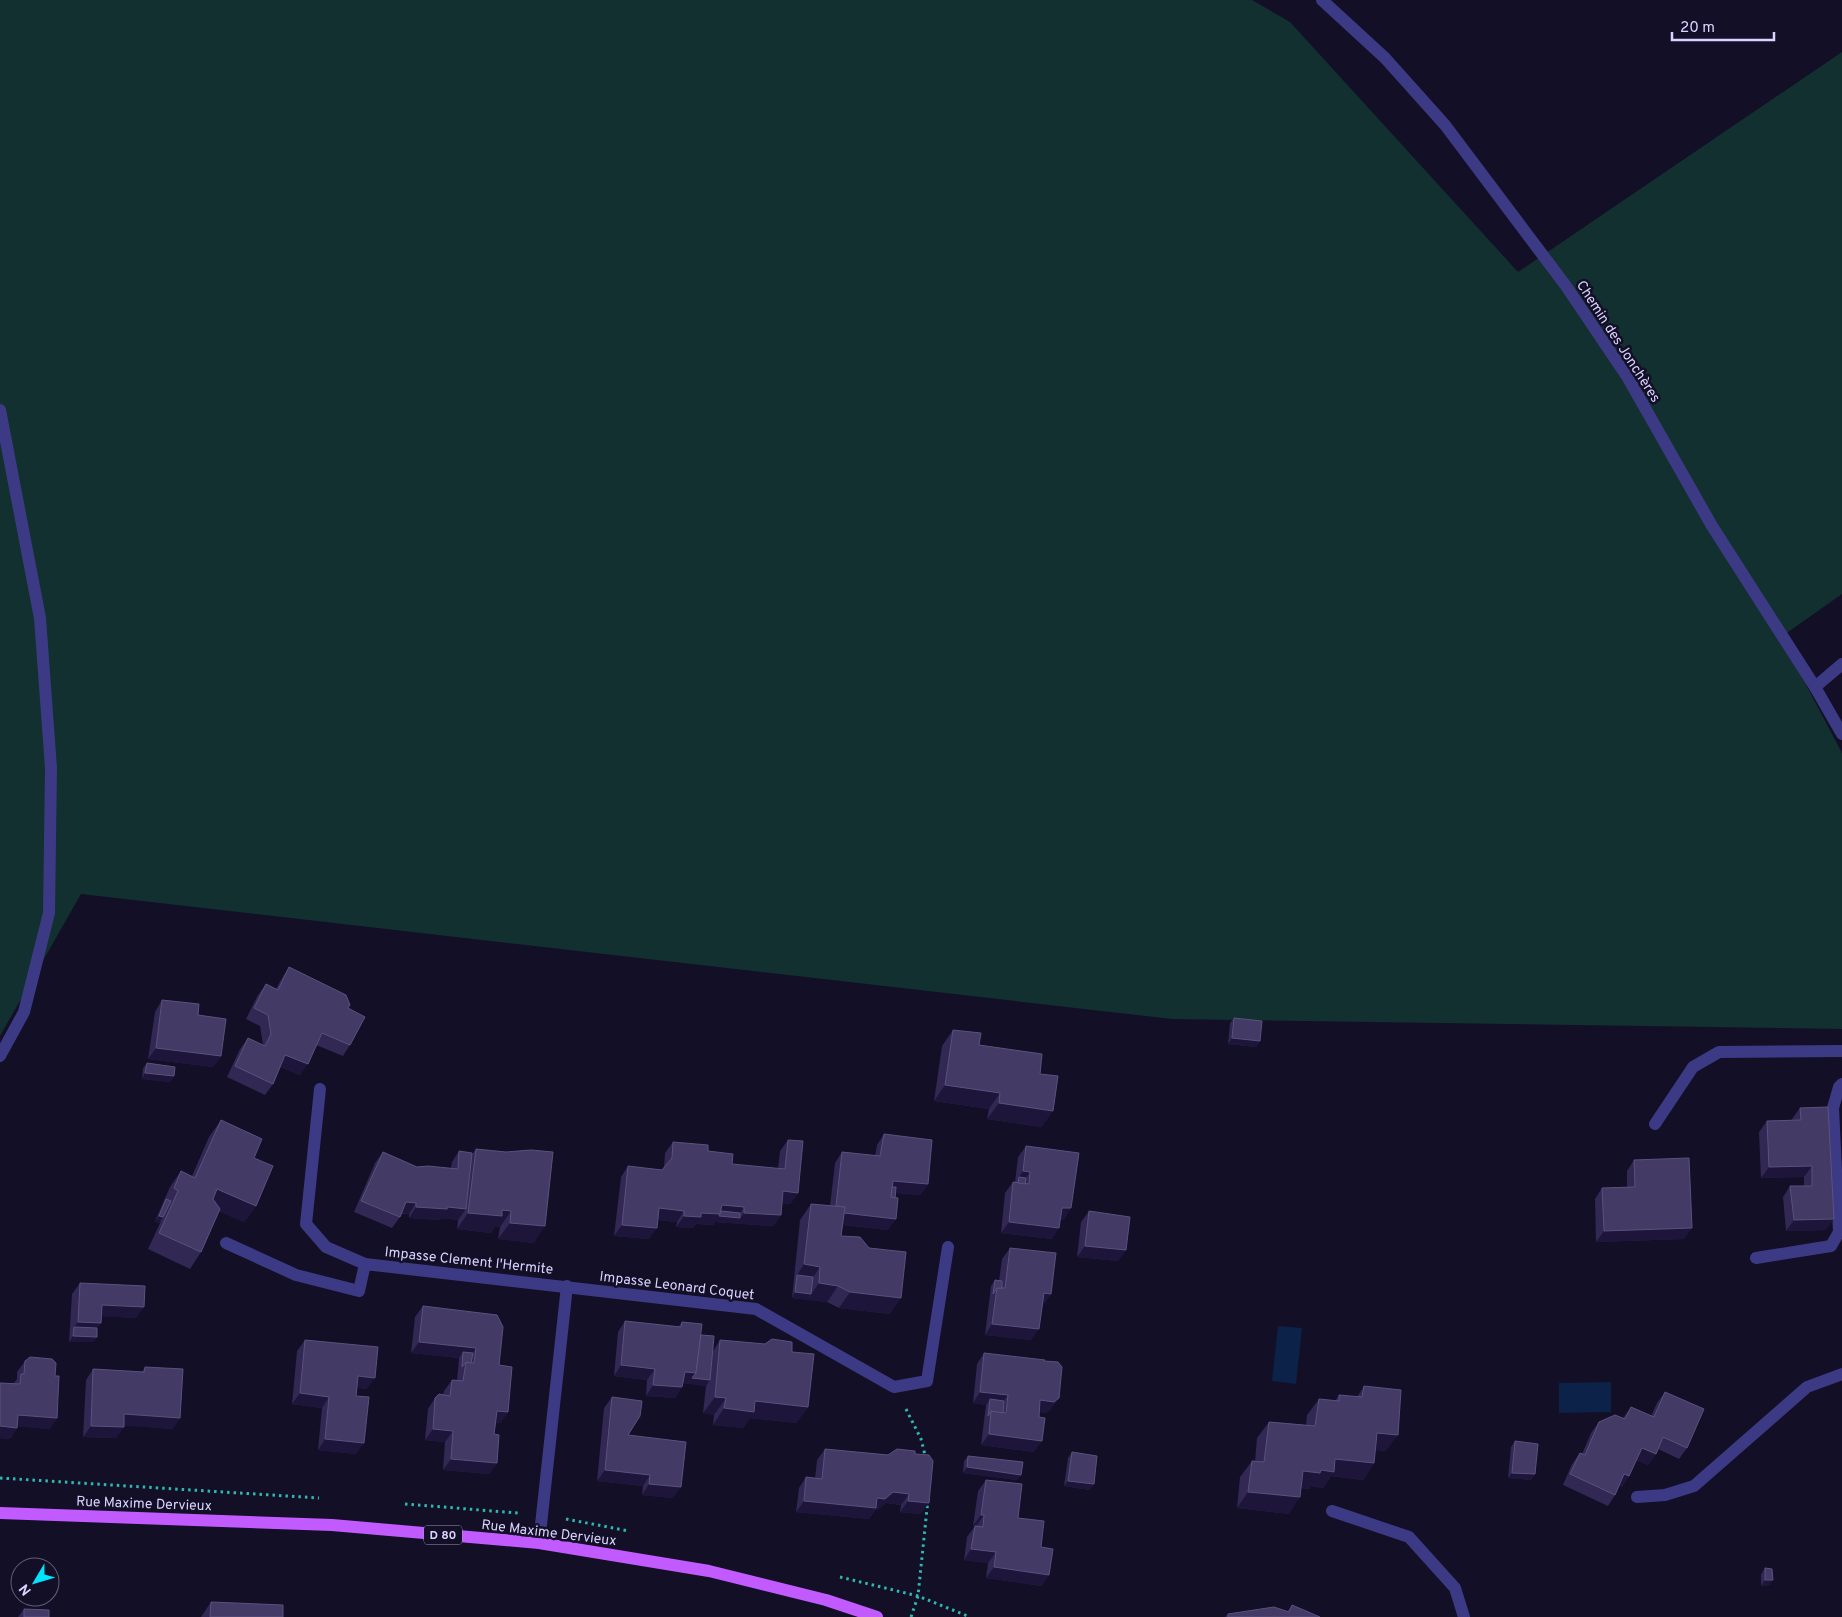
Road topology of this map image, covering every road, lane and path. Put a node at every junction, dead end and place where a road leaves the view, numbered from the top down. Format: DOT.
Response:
graph roads {
  1 [pos="1322,0"];
  2 [pos="0,410"];
  3 [pos="1842,664"];
  4 [pos="1815,688"];
  5 [pos="1842,734"];
  6 [pos="1842,1051"];
  7 [pos="0,1056"];
  8 [pos="1842,1084"];
  9 [pos="320,1089"];
  10 [pos="1655,1124"];
  11 [pos="226,1243"];
  12 [pos="948,1247"];
  13 [pos="1756,1258"];
  14 [pos="365,1264"];
  15 [pos="567,1286"];
  16 [pos="1842,1374"];
  17 [pos="894,1387"];
  18 [pos="928,1467"];
  19 [pos="929,1495"];
  20 [pos="1637,1497"];
  21 [pos="1332,1511"];
  22 [pos="0,1513"];
  23 [pos="539,1543"];
  24 [pos="877,1617"];
  25 [pos="911,1617"];
  26 [pos="1464,1617"];
  1 -- 4 [label="street, Chemin des Jonchères"];
  2 -- 7 [label="street"];
  3 -- 4 [label="street"];
  4 -- 5 [label="street, Chemin des Jonchères"];
  6 -- 10 [label="street"];
  8 -- 13 [label="street"];
  9 -- 14 [label="street"];
  11 -- 14 [label="street, Impasse Clement l'Hermite"];
  12 -- 17 [label="street"];
  14 -- 15 [label="street, Impasse Clement l'Hermite"];
  15 -- 17 [label="street, Impasse Leonard Coquet"];
  15 -- 23 [label="street"];
  16 -- 20 [label="street"];
  17 -- 18 [label="path"];
  19 -- 25 [label="path"];
  21 -- 26 [label="street"];
  22 -- 23 [label="main road, Rue Maxime Dervieux / D 80"];
  23 -- 24 [label="main road, Rue Maxime Dervieux / D 80"];
}
